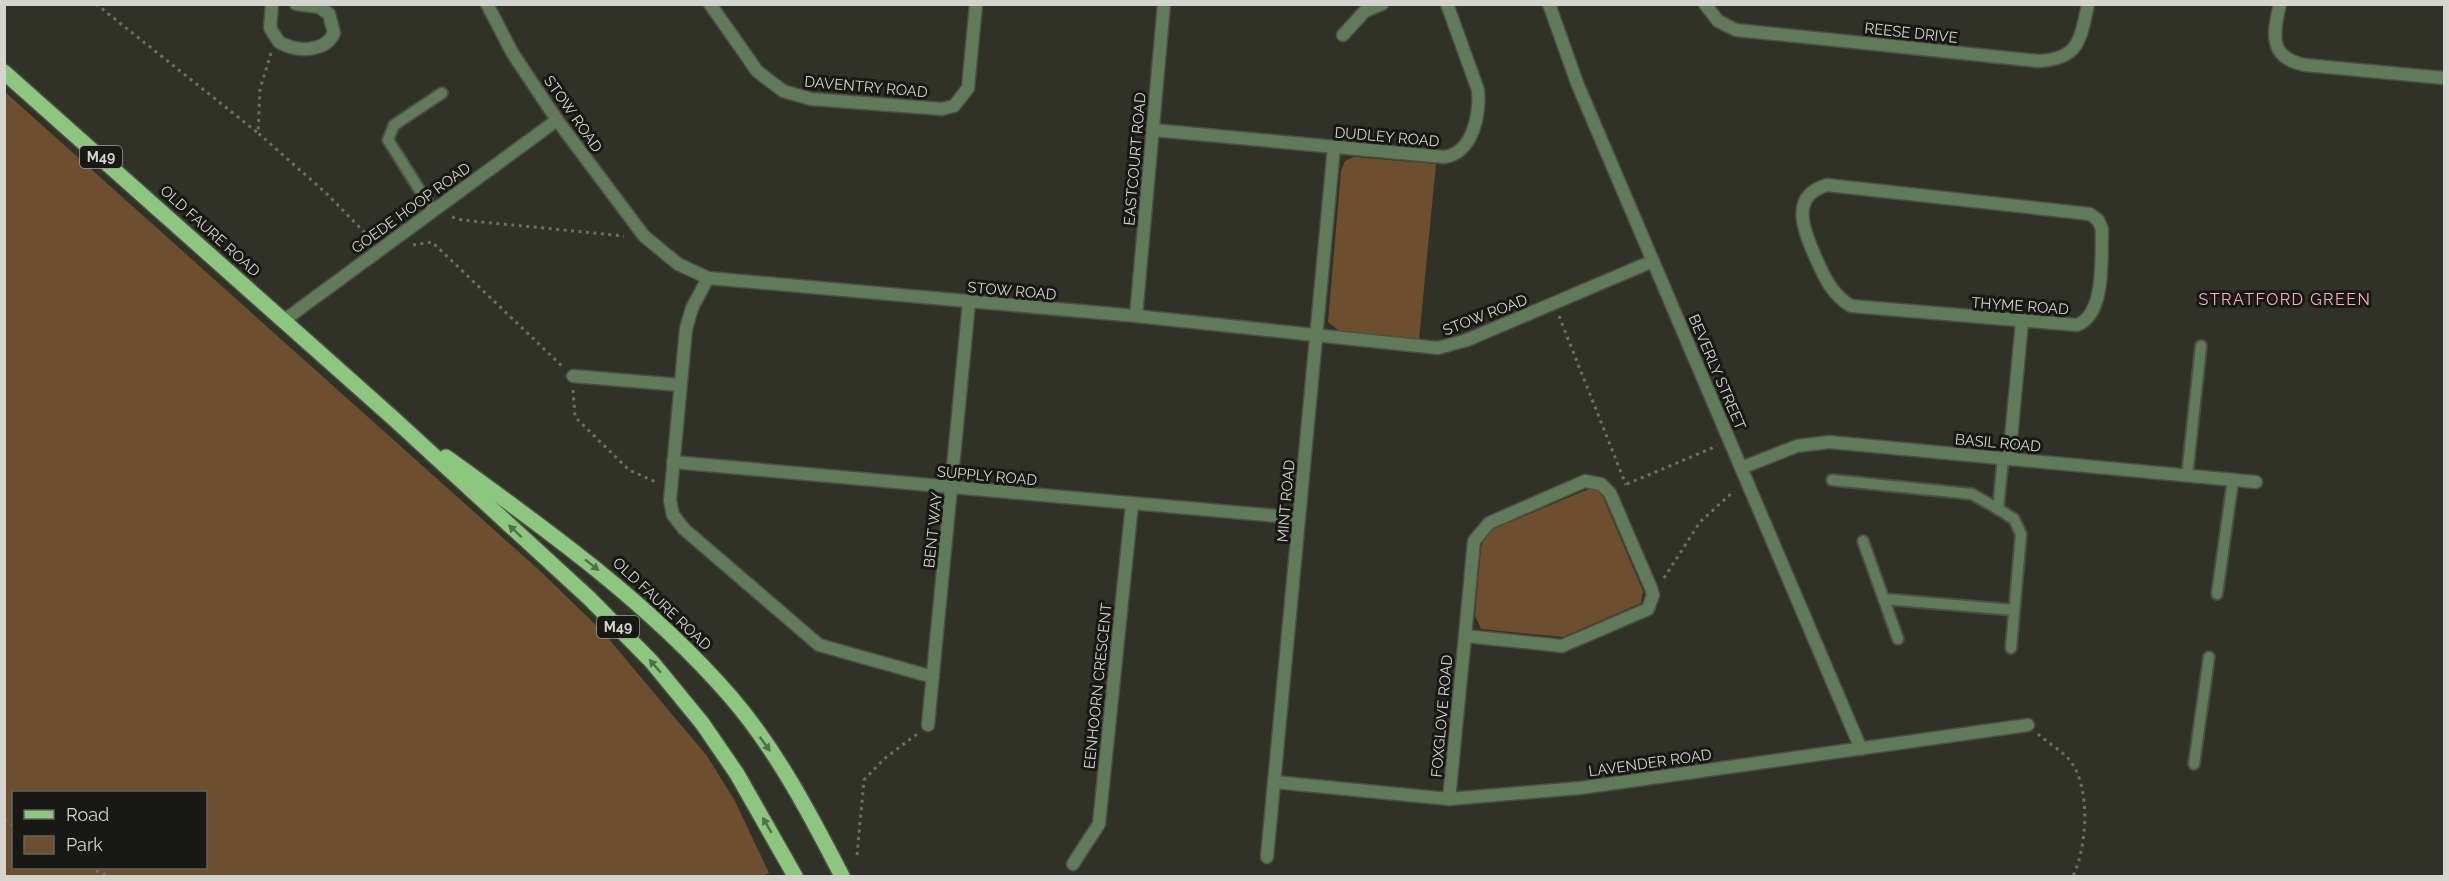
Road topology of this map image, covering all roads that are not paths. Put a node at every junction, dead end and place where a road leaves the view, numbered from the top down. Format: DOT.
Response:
graph roads {
  1 [pos="272,4"];
  2 [pos="296,4"];
  3 [pos="487,4"];
  4 [pos="710,4"];
  5 [pos="976,4"];
  6 [pos="1164,4"];
  7 [pos="1382,4"];
  8 [pos="1447,4"];
  9 [pos="1550,4"];
  10 [pos="1705,4"];
  11 [pos="2088,4"];
  12 [pos="2280,4"];
  13 [pos="1343,35"];
  14 [pos="4,72"];
  15 [pos="2445,78"];
  16 [pos="442,93"];
  17 [pos="557,120"];
  18 [pos="1154,130"];
  19 [pos="1334,147"];
  20 [pos="433,211"];
  21 [pos="1653,261"];
  22 [pos="708,278"];
  23 [pos="969,302"];
  24 [pos="1136,316"];
  25 [pos="284,321"];
  26 [pos="2022,322"];
  27 [pos="1316,336"];
  28 [pos="2201,346"];
  29 [pos="573,376"];
  30 [pos="680,385"];
  31 [pos="393,418"];
  32 [pos="2006,459"];
  33 [pos="673,462"];
  34 [pos="1741,468"];
  35 [pos="2187,476"];
  36 [pos="1832,480"];
  37 [pos="2233,480"];
  38 [pos="2256,482"];
  39 [pos="952,488"];
  40 [pos="1132,504"];
  41 [pos="1998,509"];
  42 [pos="1299,518"];
  43 [pos="1863,541"];
  44 [pos="2217,594"];
  45 [pos="1884,599"];
  46 [pos="2014,610"];
  47 [pos="1465,636"];
  48 [pos="1898,639"];
  49 [pos="2011,648"];
  50 [pos="2209,657"];
  51 [pos="933,677"];
  52 [pos="928,725"];
  53 [pos="2028,725"];
  54 [pos="1861,749"];
  55 [pos="2194,764"];
  56 [pos="1274,782"];
  57 [pos="1449,799"];
  58 [pos="1267,857"];
  59 [pos="1073,864"];
  60 [pos="795,876"];
  61 [pos="842,876"];
  1 -- 2 [label="street"];
  3 -- 17 [label="street, STOW ROAD"];
  4 -- 5 [label="street, DAVENTRY ROAD"];
  6 -- 18 [label="street, EASTCOURT ROAD"];
  7 -- 13 [label="street"];
  8 -- 19 [label="street, DUDLEY ROAD"];
  9 -- 21 [label="street, BEVERLY STREET"];
  10 -- 11 [label="street, REESE DRIVE"];
  12 -- 15 [label="street"];
  14 -- 25 [label="main road, OLD FAURE ROAD / M49"];
  16 -- 20 [label="lane"];
  17 -- 20 [label="street, GOEDE HOOP ROAD"];
  17 -- 22 [label="street, STOW ROAD"];
  18 -- 19 [label="street, DUDLEY ROAD"];
  18 -- 24 [label="street, EASTCOURT ROAD"];
  19 -- 27 [label="street, MINT ROAD"];
  20 -- 25 [label="street, GOEDE HOOP ROAD"];
  21 -- 27 [label="street, STOW ROAD"];
  21 -- 34 [label="street, BEVERLY STREET"];
  22 -- 23 [label="street, STOW ROAD"];
  22 -- 30 [label="street"];
  23 -- 24 [label="street, STOW ROAD"];
  23 -- 39 [label="street, BENT WAY"];
  24 -- 27 [label="street, STOW ROAD"];
  25 -- 31 [label="main road, OLD FAURE ROAD / M49"];
  26 -- 26 [label="street, THYME ROAD"];
  26 -- 32 [label="street"];
  27 -- 42 [label="street, MINT ROAD"];
  28 -- 35 [label="lane"];
  29 -- 30 [label="street"];
  30 -- 33 [label="street"];
  60 -- 31 [label="main road, OLD FAURE ROAD / M49, one-way"];
  31 -- 61 [label="main road, OLD FAURE ROAD / M49, one-way"];
  32 -- 34 [label="street, BASIL ROAD"];
  32 -- 35 [label="street, BASIL ROAD"];
  32 -- 41 [label="lane"];
  33 -- 39 [label="street, SUPPLY ROAD"];
  33 -- 51 [label="street"];
  34 -- 54 [label="street, BEVERLY STREET"];
  35 -- 37 [label="street, BASIL ROAD"];
  36 -- 41 [label="lane"];
  37 -- 38 [label="street, BASIL ROAD"];
  37 -- 44 [label="lane"];
  39 -- 40 [label="street, SUPPLY ROAD"];
  39 -- 51 [label="street, BENT WAY"];
  40 -- 42 [label="street, SUPPLY ROAD"];
  40 -- 59 [label="street, EENHOORN CRESCENT"];
  41 -- 46 [label="lane"];
  42 -- 56 [label="street, MINT ROAD"];
  43 -- 45 [label="lane"];
  45 -- 46 [label="lane"];
  45 -- 48 [label="lane"];
  46 -- 49 [label="lane"];
  47 -- 47 [label="street, FOXGLOVE ROAD"];
  47 -- 57 [label="street, FOXGLOVE ROAD"];
  50 -- 55 [label="lane"];
  51 -- 52 [label="street, BENT WAY"];
  53 -- 54 [label="street, LAVENDER ROAD"];
  54 -- 57 [label="street, LAVENDER ROAD"];
  56 -- 57 [label="street, LAVENDER ROAD"];
  56 -- 58 [label="street, MINT ROAD"];
}
